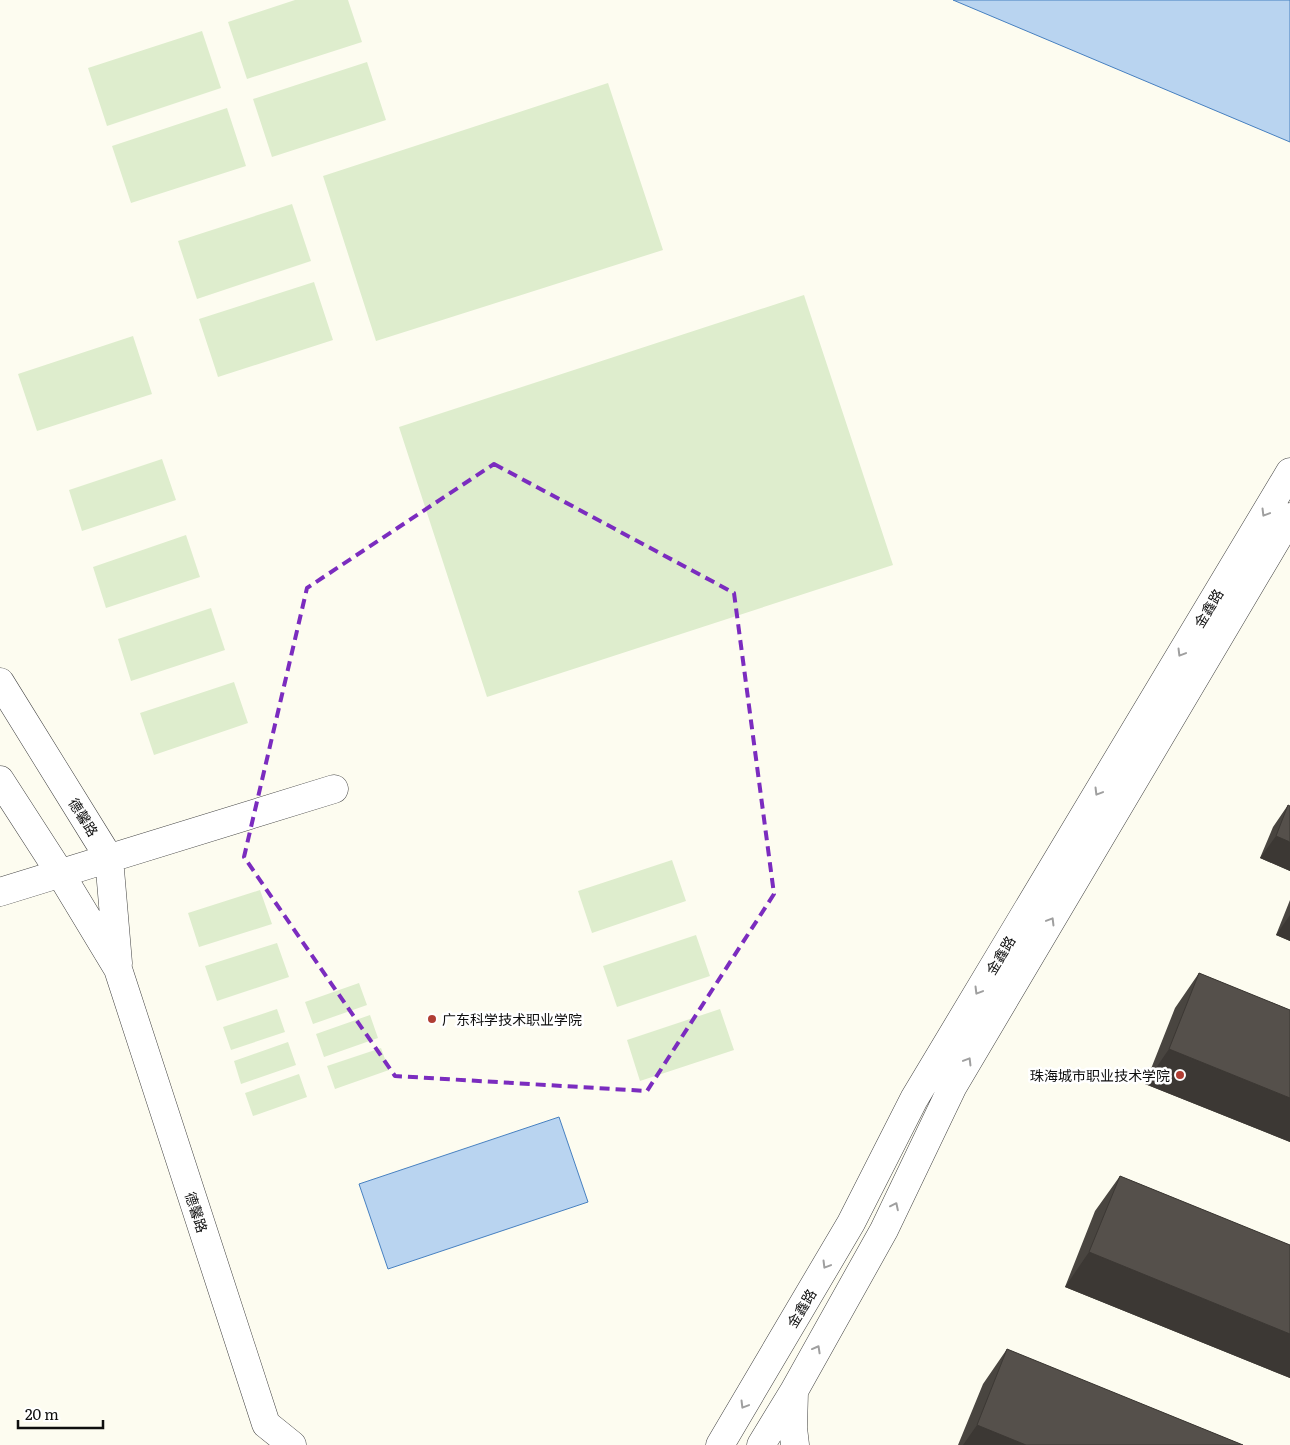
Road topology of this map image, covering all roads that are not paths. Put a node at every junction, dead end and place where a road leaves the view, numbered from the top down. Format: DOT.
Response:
graph roads {
  1 [pos="1290,472"];
  2 [pos="1290,517"];
  3 [pos="0,682"];
  4 [pos="0,780"];
  5 [pos="334,789"];
  6 [pos="109,858"];
  7 [pos="60,873"];
  8 [pos="0,892"];
  9 [pos="118,969"];
  10 [pos="794,1391"];
  11 [pos="292,1445"];
  12 [pos="720,1445"];
  13 [pos="761,1445"];
  14 [pos="795,1445"];
  1 -- 12 [label="street, 金鑫路, one-way"];
  10 -- 2 [label="street, 金鑫路, one-way"];
  3 -- 6 [label="street, 德馨路"];
  4 -- 7 [label="street, 德馨路"];
  5 -- 6 [label="street"];
  6 -- 7 [label="street"];
  6 -- 9 [label="street, 德馨路"];
  7 -- 8 [label="street"];
  7 -- 9 [label="street, 德馨路"];
  9 -- 11 [label="street, 德馨路"];
  10 -- 13 [label="street, 金鑫路"];
  10 -- 14 [label="street"];
}
